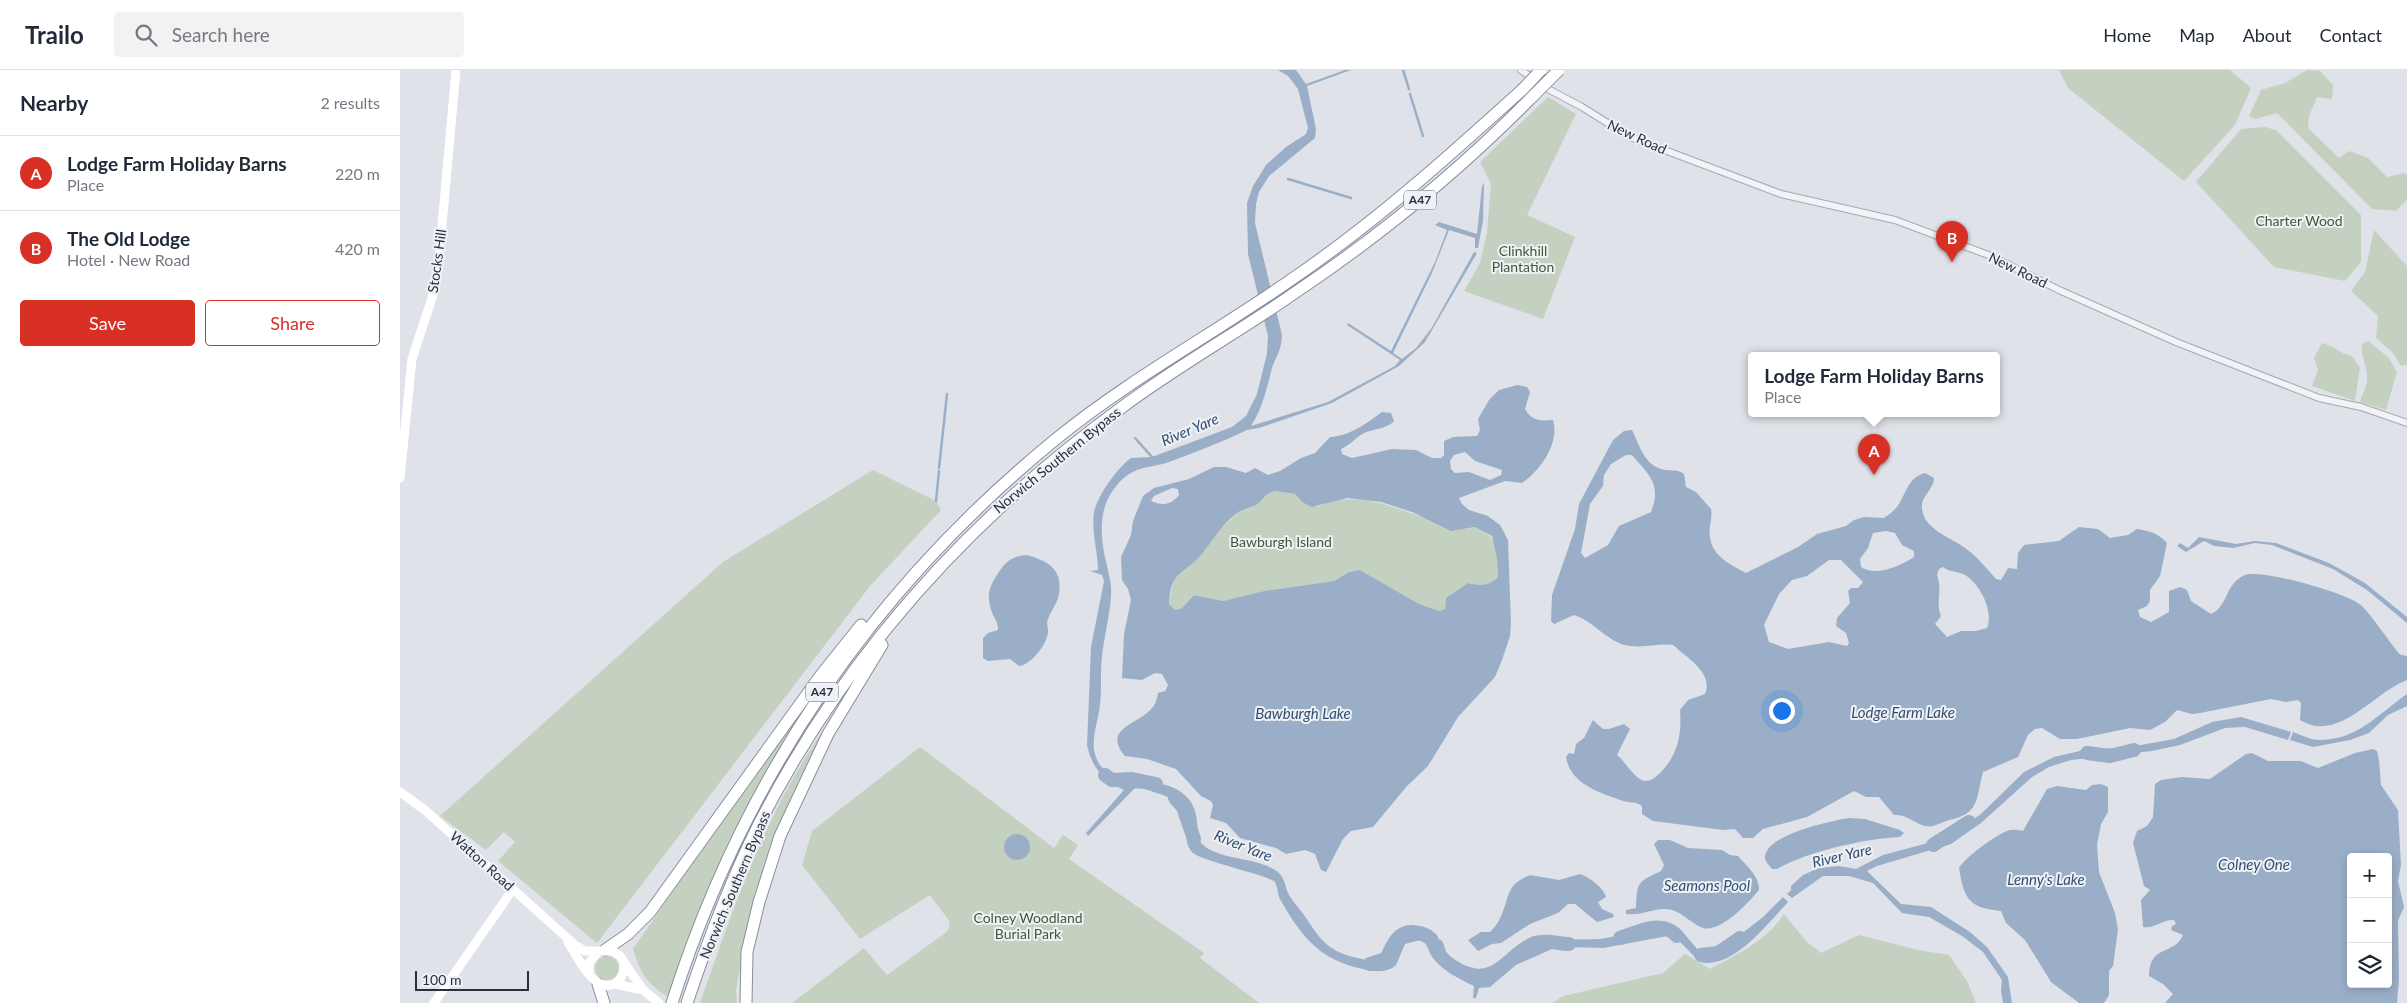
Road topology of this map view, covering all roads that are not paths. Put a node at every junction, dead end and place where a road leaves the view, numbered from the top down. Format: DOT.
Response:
graph roads {
  1 [pos="456,70"];
  2 [pos="1522,70"];
  3 [pos="1541,70"];
  4 [pos="1559,70"];
  5 [pos="2407,422"];
  6 [pos="1056,439"];
  7 [pos="400,478"];
  8 [pos="1006,499"];
  9 [pos="400,792"];
  10 [pos="513,889"];
  11 [pos="562,934"];
  12 [pos="601,951"];
  13 [pos="624,964"];
  14 [pos="589,972"];
  15 [pos="598,984"];
  16 [pos="615,984"];
  17 [pos="643,990"];
  18 [pos="434,1003"];
  19 [pos="604,1003"];
  20 [pos="659,1003"];
  21 [pos="672,1003"];
  22 [pos="687,1003"];
  23 [pos="746,1003"];
  1 -- 7 [label="street, Stocks Hill"];
  2 -- 5 [label="street, New Road"];
  3 -- 6 [label="highway, Norwich Southern Bypass / A47, bridge"];
  4 -- 8 [label="highway, Norwich Southern Bypass / A47, bridge"];
  6 -- 12 [label="highway, A47"];
  6 -- 21 [label="highway, Norwich Southern Bypass / A47"];
  8 -- 22 [label="highway, Norwich Southern Bypass / A47"];
  8 -- 23 [label="highway, A47"];
  9 -- 10 [label="street, Watton Road"];
  10 -- 11 [label="street, Watton Road"];
  10 -- 18 [label="street"];
  11 -- 12 [label="street, Watton Road"];
  11 -- 14 [label="street, Watton Road"];
  12 -- 13 [label="street, Watton Road"];
  12 -- 14 [label="street"];
  13 -- 16 [label="street"];
  13 -- 17 [label="street, Watton Road"];
  14 -- 15 [label="street, Watton Road"];
  15 -- 16 [label="street, Watton Road"];
  15 -- 19 [label="highway"];
  16 -- 17 [label="street, Watton Road"];
  17 -- 20 [label="street, Watton Road"];
}
